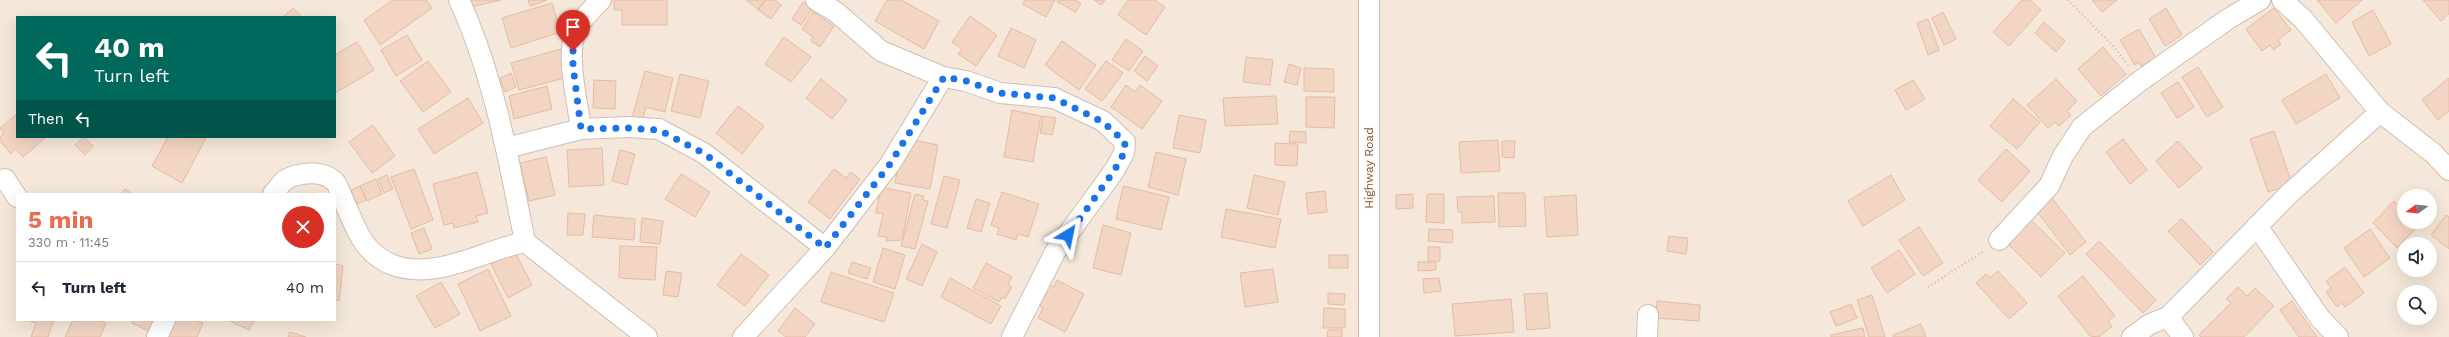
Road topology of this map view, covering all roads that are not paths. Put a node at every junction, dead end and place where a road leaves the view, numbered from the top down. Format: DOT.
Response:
graph roads {
  1 [pos="459,0"];
  2 [pos="601,0"];
  3 [pos="816,0"];
  4 [pos="1369,0"];
  5 [pos="2260,0"];
  6 [pos="2282,0"];
  7 [pos="841,6"];
  8 [pos="944,77"];
  9 [pos="2380,112"];
  10 [pos="581,129"];
  11 [pos="506,148"];
  12 [pos="2449,170"];
  13 [pos="5,179"];
  14 [pos="274,193"];
  15 [pos="16,196"];
  16 [pos="2257,226"];
  17 [pos="1999,240"];
  18 [pos="525,242"];
  19 [pos="825,248"];
  20 [pos="1648,315"];
  21 [pos="2168,317"];
  22 [pos="165,321"];
  23 [pos="157,337"];
  24 [pos="647,337"];
  25 [pos="743,337"];
  26 [pos="1012,337"];
  27 [pos="1369,337"];
  28 [pos="1647,337"];
  29 [pos="2132,337"];
  30 [pos="2183,337"];
  31 [pos="2338,337"];
  1 -- 11 [label="street"];
  2 -- 10 [label="street"];
  3 -- 7 [label="street"];
  4 -- 27 [label="street, Highway Road"];
  5 -- 17 [label="street"];
  6 -- 9 [label="street"];
  7 -- 8 [label="street"];
  8 -- 19 [label="street"];
  8 -- 26 [label="street"];
  9 -- 12 [label="street"];
  9 -- 16 [label="street"];
  10 -- 11 [label="street"];
  10 -- 19 [label="street"];
  11 -- 18 [label="street"];
  13 -- 15 [label="street"];
  14 -- 18 [label="street"];
  16 -- 21 [label="street"];
  16 -- 31 [label="street"];
  18 -- 24 [label="street"];
  19 -- 25 [label="street"];
  20 -- 28 [label="street"];
  21 -- 29 [label="street"];
  21 -- 30 [label="street"];
  22 -- 23 [label="street"];
}
